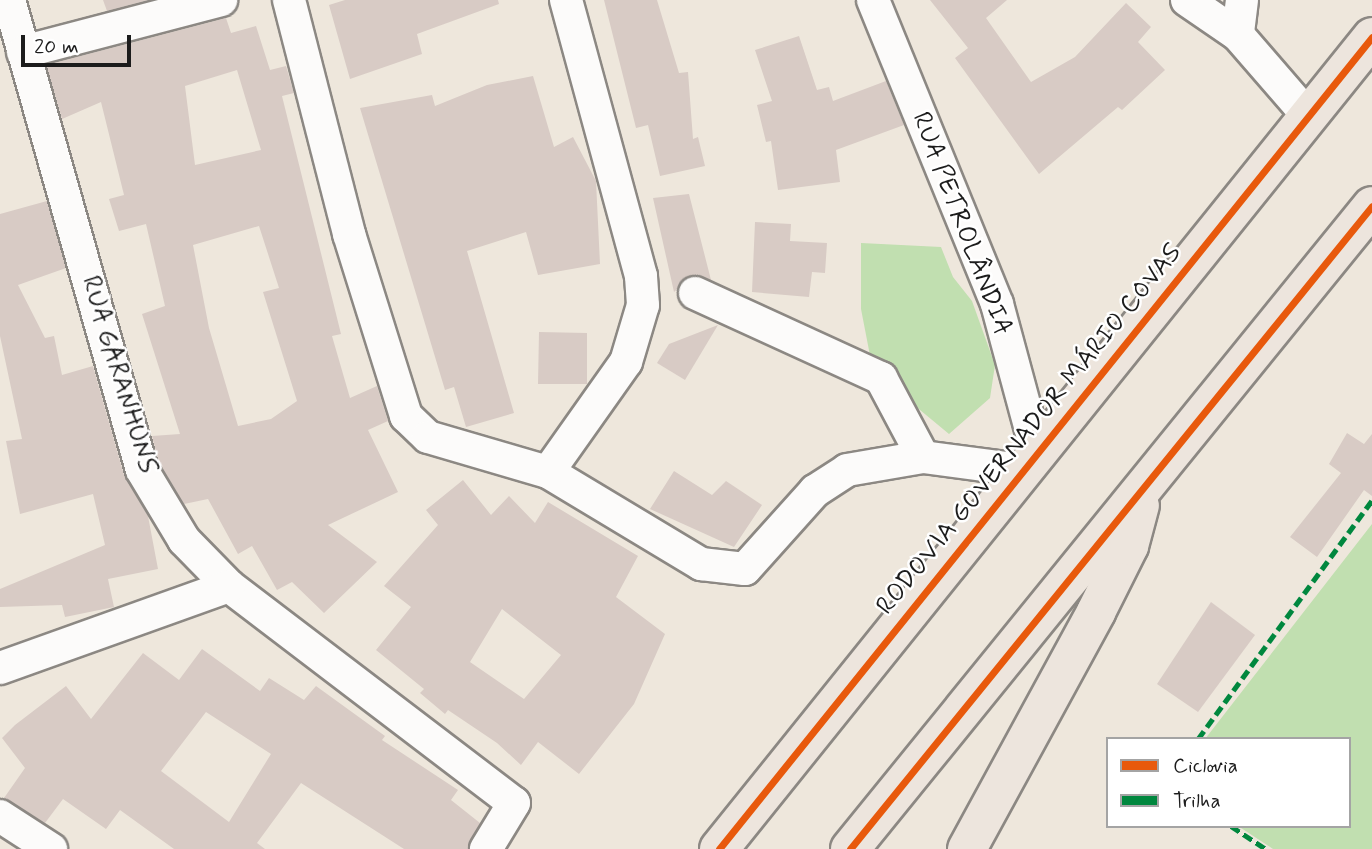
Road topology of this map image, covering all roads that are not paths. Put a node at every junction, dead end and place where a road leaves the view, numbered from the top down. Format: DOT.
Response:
graph roads {
  1 [pos="9,0"];
  2 [pos="221,0"];
  3 [pos="289,0"];
  4 [pos="566,0"];
  5 [pos="873,0"];
  6 [pos="1187,0"];
  7 [pos="1242,0"];
  8 [pos="1238,35"];
  9 [pos="1372,37"];
  10 [pos="23,52"];
  11 [pos="1309,117"];
  12 [pos="1372,206"];
  13 [pos="695,293"];
  14 [pos="923,457"];
  15 [pos="1030,461"];
  16 [pos="548,472"];
  17 [pos="1144,488"];
  18 [pos="229,586"];
  19 [pos="0,668"];
  20 [pos="0,816"];
  21 [pos="51,849"];
  22 [pos="486,849"];
  23 [pos="719,849"];
  24 [pos="850,849"];
  25 [pos="967,849"];
  1 -- 10 [label="street, RUA GARANHUNS"];
  2 -- 10 [label="street"];
  3 -- 16 [label="street"];
  4 -- 16 [label="street"];
  5 -- 15 [label="street, RUA PETROLÂNDIA"];
  6 -- 8 [label="street"];
  7 -- 8 [label="street"];
  8 -- 11 [label="street"];
  9 -- 11 [label="highway, RODOVIA GOVERNADOR MÁRIO COVAS"];
  10 -- 18 [label="street, RUA GARANHUNS"];
  11 -- 15 [label="highway, RODOVIA GOVERNADOR MÁRIO COVAS"];
  12 -- 17 [label="highway"];
  13 -- 14 [label="street"];
  14 -- 15 [label="street"];
  14 -- 16 [label="street"];
  15 -- 23 [label="highway, RODOVIA GOVERNADOR MÁRIO COVAS"];
  17 -- 24 [label="highway"];
  17 -- 25 [label="highway"];
  18 -- 19 [label="street"];
  18 -- 22 [label="street, RUA GARANHUNS"];
  20 -- 21 [label="street"];
}
